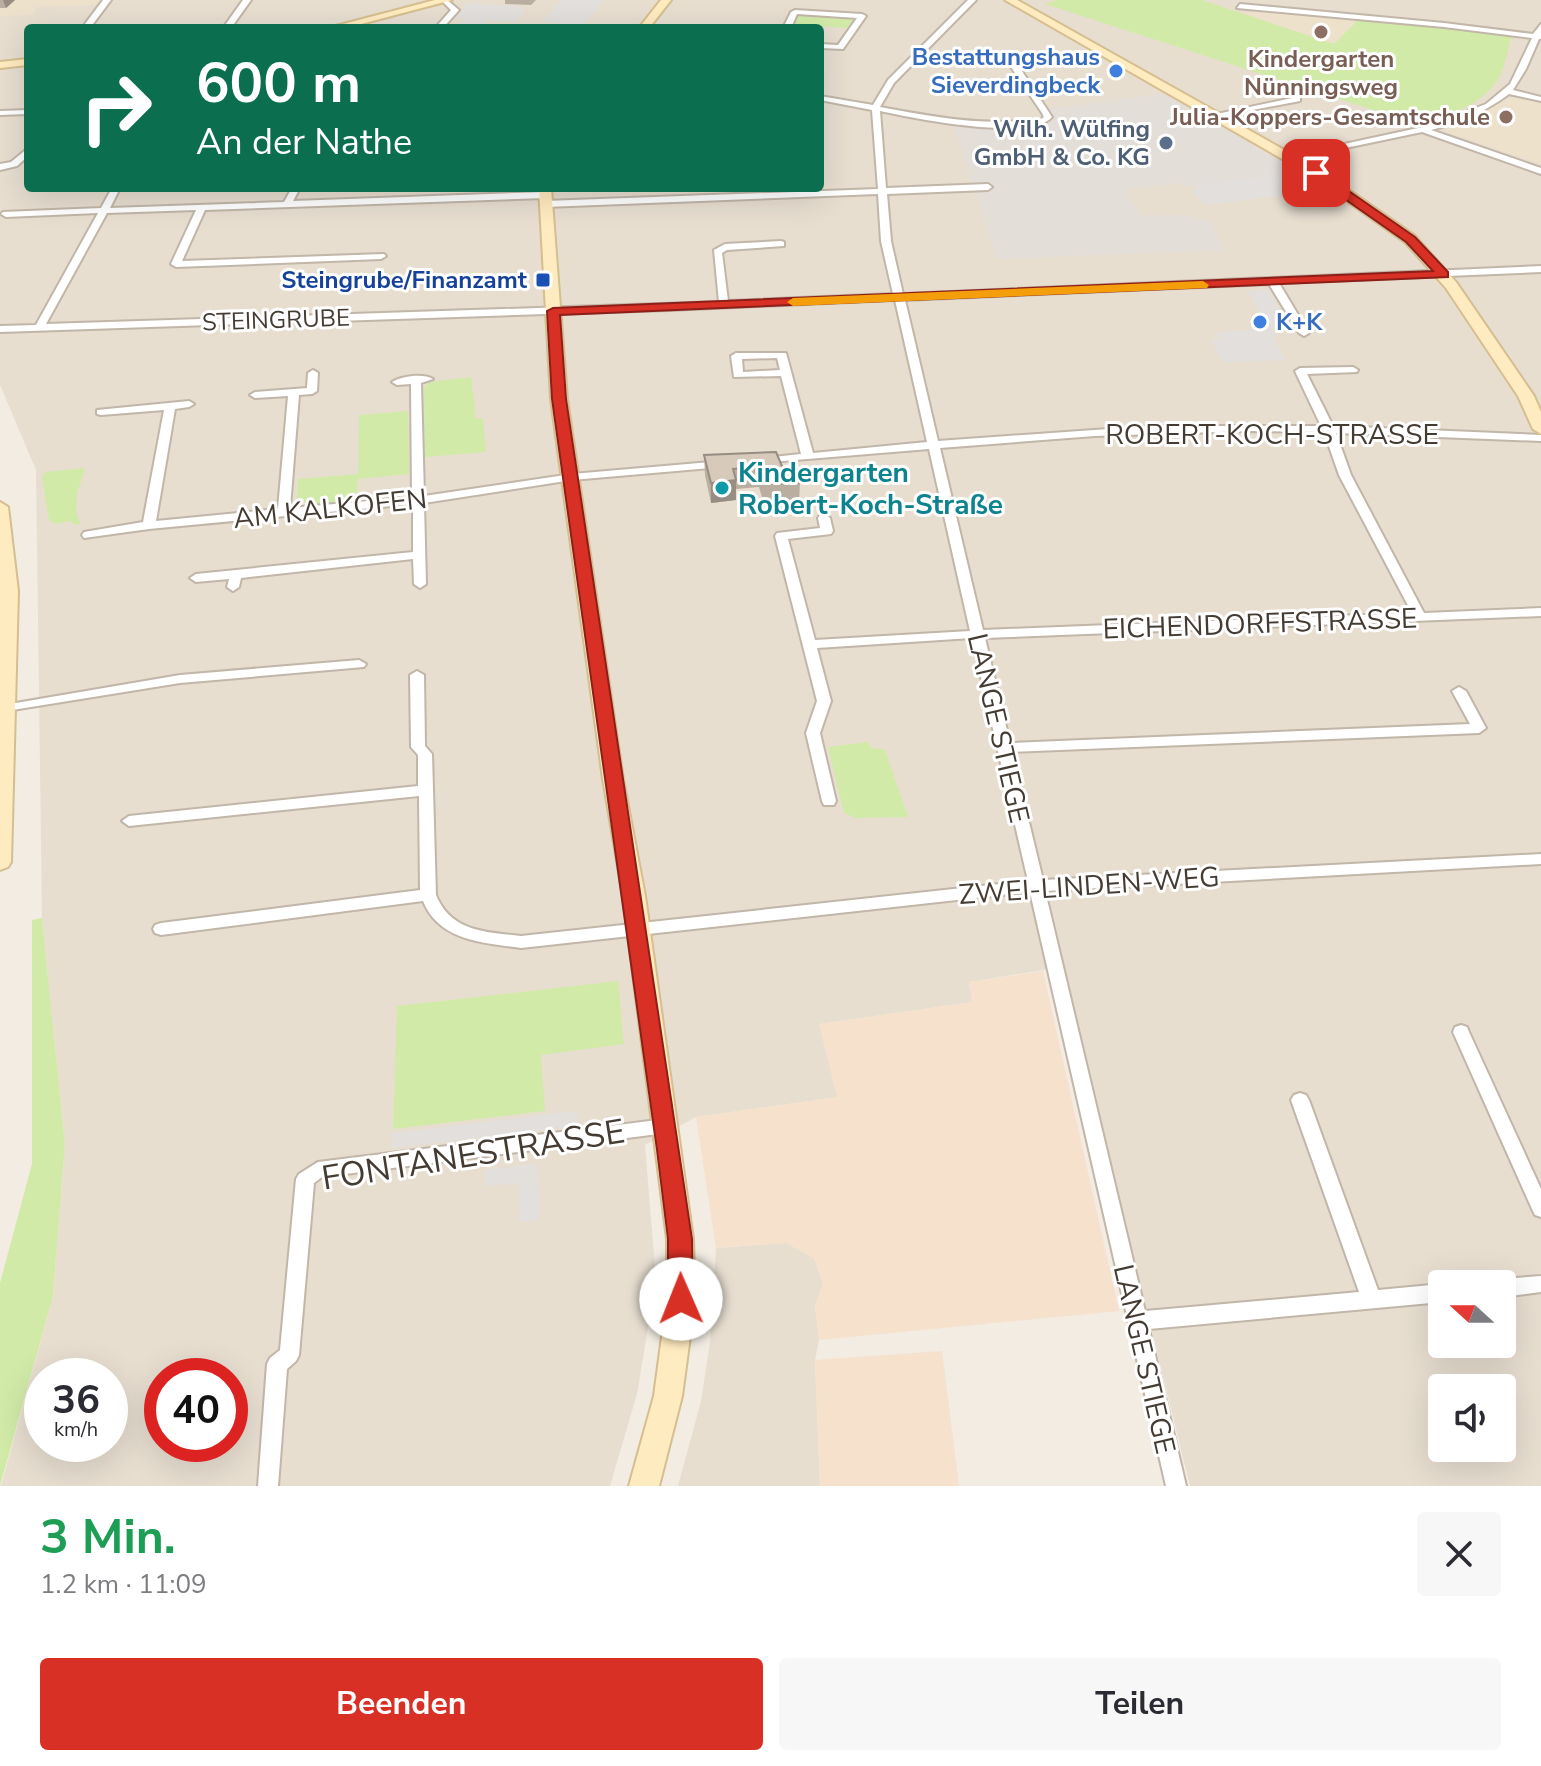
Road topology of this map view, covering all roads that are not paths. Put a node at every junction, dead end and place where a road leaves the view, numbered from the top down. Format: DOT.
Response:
graph roads {
  1 [pos="107,0"];
  2 [pos="247,0"];
  3 [pos="446,0"];
  4 [pos="666,0"];
  5 [pos="972,0"];
  6 [pos="1010,0"];
  7 [pos="428,2"];
  8 [pos="1240,6"];
  9 [pos="89,24"];
  10 [pos="230,24"];
  11 [pos="348,24"];
  12 [pos="443,24"];
  13 [pos="647,24"];
  14 [pos="789,24"];
  15 [pos="1541,26"];
  16 [pos="1538,37"];
  17 [pos="824,47"];
  18 [pos="24,62"];
  19 [pos="0,65"];
  20 [pos="1015,67"];
  21 [pos="1509,92"];
  22 [pos="824,99"];
  23 [pos="1297,99"];
  24 [pos="1541,99"];
  25 [pos="876,107"];
  26 [pos="24,112"];
  27 [pos="0,113"];
  28 [pos="1216,115"];
  29 [pos="1419,129"];
  30 [pos="24,155"];
  31 [pos="1288,157"];
  32 [pos="0,167"];
  33 [pos="1541,171"];
  34 [pos="988,187"];
  35 [pos="881,190"];
  36 [pos="824,191"];
  37 [pos="114,192"];
  38 [pos="294,192"];
  39 [pos="769,192"];
  40 [pos="545,196"];
  41 [pos="286,205"];
  42 [pos="201,208"];
  43 [pos="102,211"];
  44 [pos="6,214"];
  45 [pos="781,244"];
  46 [pos="381,256"];
  47 [pos="1541,269"];
  48 [pos="1443,274"];
  49 [pos="1273,282"];
  50 [pos="899,298"];
  51 [pos="724,305"];
  52 [pos="553,311"];
  53 [pos="40,327"];
  54 [pos="0,329"];
  55 [pos="1304,333"];
  56 [pos="1353,370"];
  57 [pos="313,373"];
  58 [pos="786,373"];
  59 [pos="397,382"];
  60 [pos="294,392"];
  61 [pos="255,395"];
  62 [pos="189,404"];
  63 [pos="170,406"];
  64 [pos="101,412"];
  65 [pos="1541,429"];
  66 [pos="1329,430"];
  67 [pos="1541,438"];
  68 [pos="933,446"];
  69 [pos="808,457"];
  70 [pos="745,462"];
  71 [pos="729,464"];
  72 [pos="572,477"];
  73 [pos="418,500"];
  74 [pos="0,507"];
  75 [pos="284,513"];
  76 [pos="824,518"];
  77 [pos="149,525"];
  78 [pos="88,535"];
  79 [pos="419,555"];
  80 [pos="196,578"];
  81 [pos="420,584"];
  82 [pos="1541,612"];
  83 [pos="1420,617"];
  84 [pos="978,634"];
  85 [pos="810,644"];
  86 [pos="359,664"];
  87 [pos="417,675"];
  88 [pos="1459,691"];
  89 [pos="4,709"];
  90 [pos="1003,748"];
  91 [pos="426,790"];
  92 [pos="829,801"];
  93 [pos="129,821"];
  94 [pos="1541,859"];
  95 [pos="0,862"];
  96 [pos="1035,886"];
  97 [pos="428,895"];
  98 [pos="161,929"];
  99 [pos="638,930"];
  100 [pos="1461,1032"];
  101 [pos="1300,1100"];
  102 [pos="666,1126"];
  103 [pos="1541,1209"];
  104 [pos="1541,1284"];
  105 [pos="1516,1287"];
  106 [pos="1428,1294"];
  107 [pos="1371,1298"];
  108 [pos="1136,1321"];
  109 [pos="268,1486"];
  110 [pos="644,1486"];
  111 [pos="1176,1486"];
  1 -- 9 [label="street"];
  2 -- 10 [label="street"];
  3 -- 7 [label="street"];
  3 -- 12 [label="street"];
  4 -- 13 [label="street"];
  5 -- 25 [label="street"];
  6 -- 28 [label="street"];
  7 -- 11 [label="street"];
  8 -- 16 [label="street"];
  14 -- 17 [label="street"];
  15 -- 16 [label="street"];
  16 -- 21 [label="street"];
  18 -- 19 [label="street"];
  20 -- 25 [label="street"];
  21 -- 24 [label="street"];
  21 -- 29 [label="street"];
  22 -- 25 [label="street"];
  23 -- 28 [label="street"];
  25 -- 35 [label="street, LANGE STIEGE"];
  26 -- 27 [label="street"];
  28 -- 31 [label="street"];
  29 -- 31 [label="street"];
  29 -- 33 [label="street"];
  30 -- 32 [label="street"];
  31 -- 48 [label="street"];
  34 -- 35 [label="street"];
  35 -- 36 [label="street"];
  35 -- 50 [label="street, LANGE STIEGE"];
  37 -- 43 [label="street"];
  38 -- 41 [label="street"];
  39 -- 40 [label="street"];
  40 -- 41 [label="street"];
  40 -- 52 [label="street"];
  41 -- 42 [label="street"];
  42 -- 43 [label="street"];
  42 -- 46 [label="street"];
  43 -- 44 [label="street"];
  43 -- 53 [label="street"];
  45 -- 51 [label="street"];
  47 -- 48 [label="street, STEINGRUBE"];
  48 -- 49 [label="street, STEINGRUBE"];
  48 -- 65 [label="street"];
  49 -- 50 [label="street, STEINGRUBE"];
  49 -- 55 [label="street"];
  50 -- 51 [label="street, STEINGRUBE"];
  50 -- 68 [label="street, LANGE STIEGE"];
  51 -- 52 [label="street, STEINGRUBE"];
  52 -- 53 [label="street, STEINGRUBE"];
  52 -- 72 [label="street"];
  53 -- 54 [label="street, STEINGRUBE"];
  56 -- 66 [label="street"];
  57 -- 60 [label="street"];
  58 -- 69 [label="street"];
  59 -- 73 [label="street"];
  60 -- 61 [label="street"];
  60 -- 75 [label="street"];
  62 -- 63 [label="street"];
  63 -- 64 [label="street"];
  63 -- 77 [label="street"];
  66 -- 67 [label="street, ROBERT-KOCH-STRASSE"];
  66 -- 68 [label="street, ROBERT-KOCH-STRASSE"];
  66 -- 83 [label="street"];
  68 -- 69 [label="street, ROBERT-KOCH-STRASSE"];
  68 -- 84 [label="street, LANGE STIEGE"];
  69 -- 70 [label="street, ROBERT-KOCH-STRASSE"];
  71 -- 72 [label="street"];
  72 -- 73 [label="street, AM KALKOFEN"];
  72 -- 99 [label="street"];
  73 -- 75 [label="street, AM KALKOFEN"];
  73 -- 79 [label="street"];
  74 -- 89 [label="street"];
  75 -- 77 [label="street, AM KALKOFEN"];
  76 -- 85 [label="street"];
  77 -- 78 [label="street, AM KALKOFEN"];
  79 -- 80 [label="street"];
  79 -- 81 [label="street"];
  82 -- 83 [label="street, EICHENDORFFSTRASSE"];
  83 -- 84 [label="street, EICHENDORFFSTRASSE"];
  84 -- 85 [label="street, EICHENDORFFSTRASSE"];
  84 -- 90 [label="street, LANGE STIEGE"];
  85 -- 92 [label="street"];
  86 -- 89 [label="street"];
  87 -- 91 [label="street"];
  88 -- 90 [label="street"];
  89 -- 95 [label="street"];
  90 -- 96 [label="street, LANGE STIEGE"];
  91 -- 93 [label="street"];
  91 -- 97 [label="street"];
  94 -- 96 [label="street, ZWEI-LINDEN-WEG"];
  96 -- 99 [label="street, ZWEI-LINDEN-WEG"];
  96 -- 108 [label="street, LANGE STIEGE"];
  97 -- 98 [label="street"];
  97 -- 99 [label="street, ZWEI-LINDEN-WEG"];
  99 -- 102 [label="street"];
  100 -- 103 [label="street"];
  101 -- 107 [label="street"];
  102 -- 109 [label="street, FONTANESTRASSE"];
  102 -- 110 [label="street"];
  104 -- 105 [label="street"];
  106 -- 107 [label="street"];
  107 -- 108 [label="street"];
  108 -- 111 [label="street, LANGE STIEGE"];
}
